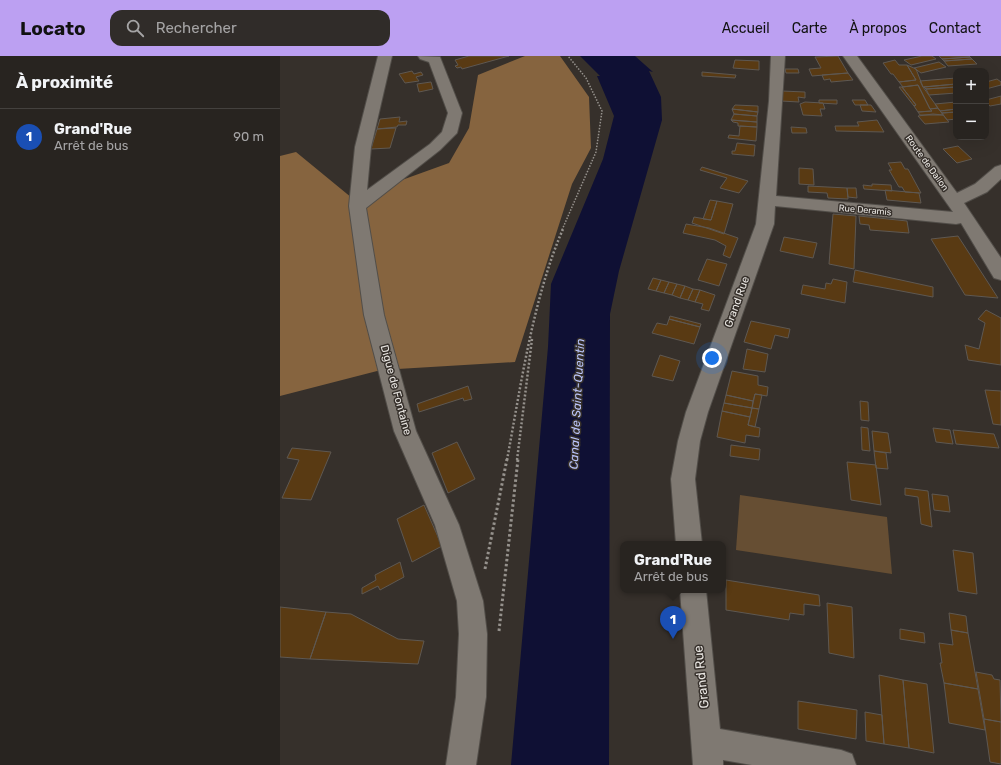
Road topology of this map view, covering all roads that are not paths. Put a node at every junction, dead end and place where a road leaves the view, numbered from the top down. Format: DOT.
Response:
graph roads {
  1 [pos="385,56"];
  2 [pos="425,56"];
  3 [pos="778,56"];
  4 [pos="850,56"];
  5 [pos="1001,170"];
  6 [pos="766,200"];
  7 [pos="954,201"];
  8 [pos="357,206"];
  9 [pos="965,216"];
  10 [pos="1001,273"];
  11 [pos="689,541"];
  12 [pos="693,593"];
  13 [pos="708,754"];
  14 [pos="461,765"];
  15 [pos="841,765"];
  1 -- 8 [label="street, Digue de Fontaine"];
  2 -- 8 [label="street"];
  3 -- 6 [label="street, Grand Rue"];
  4 -- 7 [label="street, Route de Dallon"];
  5 -- 7 [label="street"];
  6 -- 9 [label="street, Rue Deramis"];
  6 -- 11 [label="street, Grand Rue"];
  7 -- 9 [label="street, Route de Dallon"];
  8 -- 14 [label="street, Digue de Fontaine"];
  9 -- 10 [label="street, Route de Dallon"];
  12 -- 13 [label="street, Grand Rue"];
  13 -- 15 [label="street"];
}
